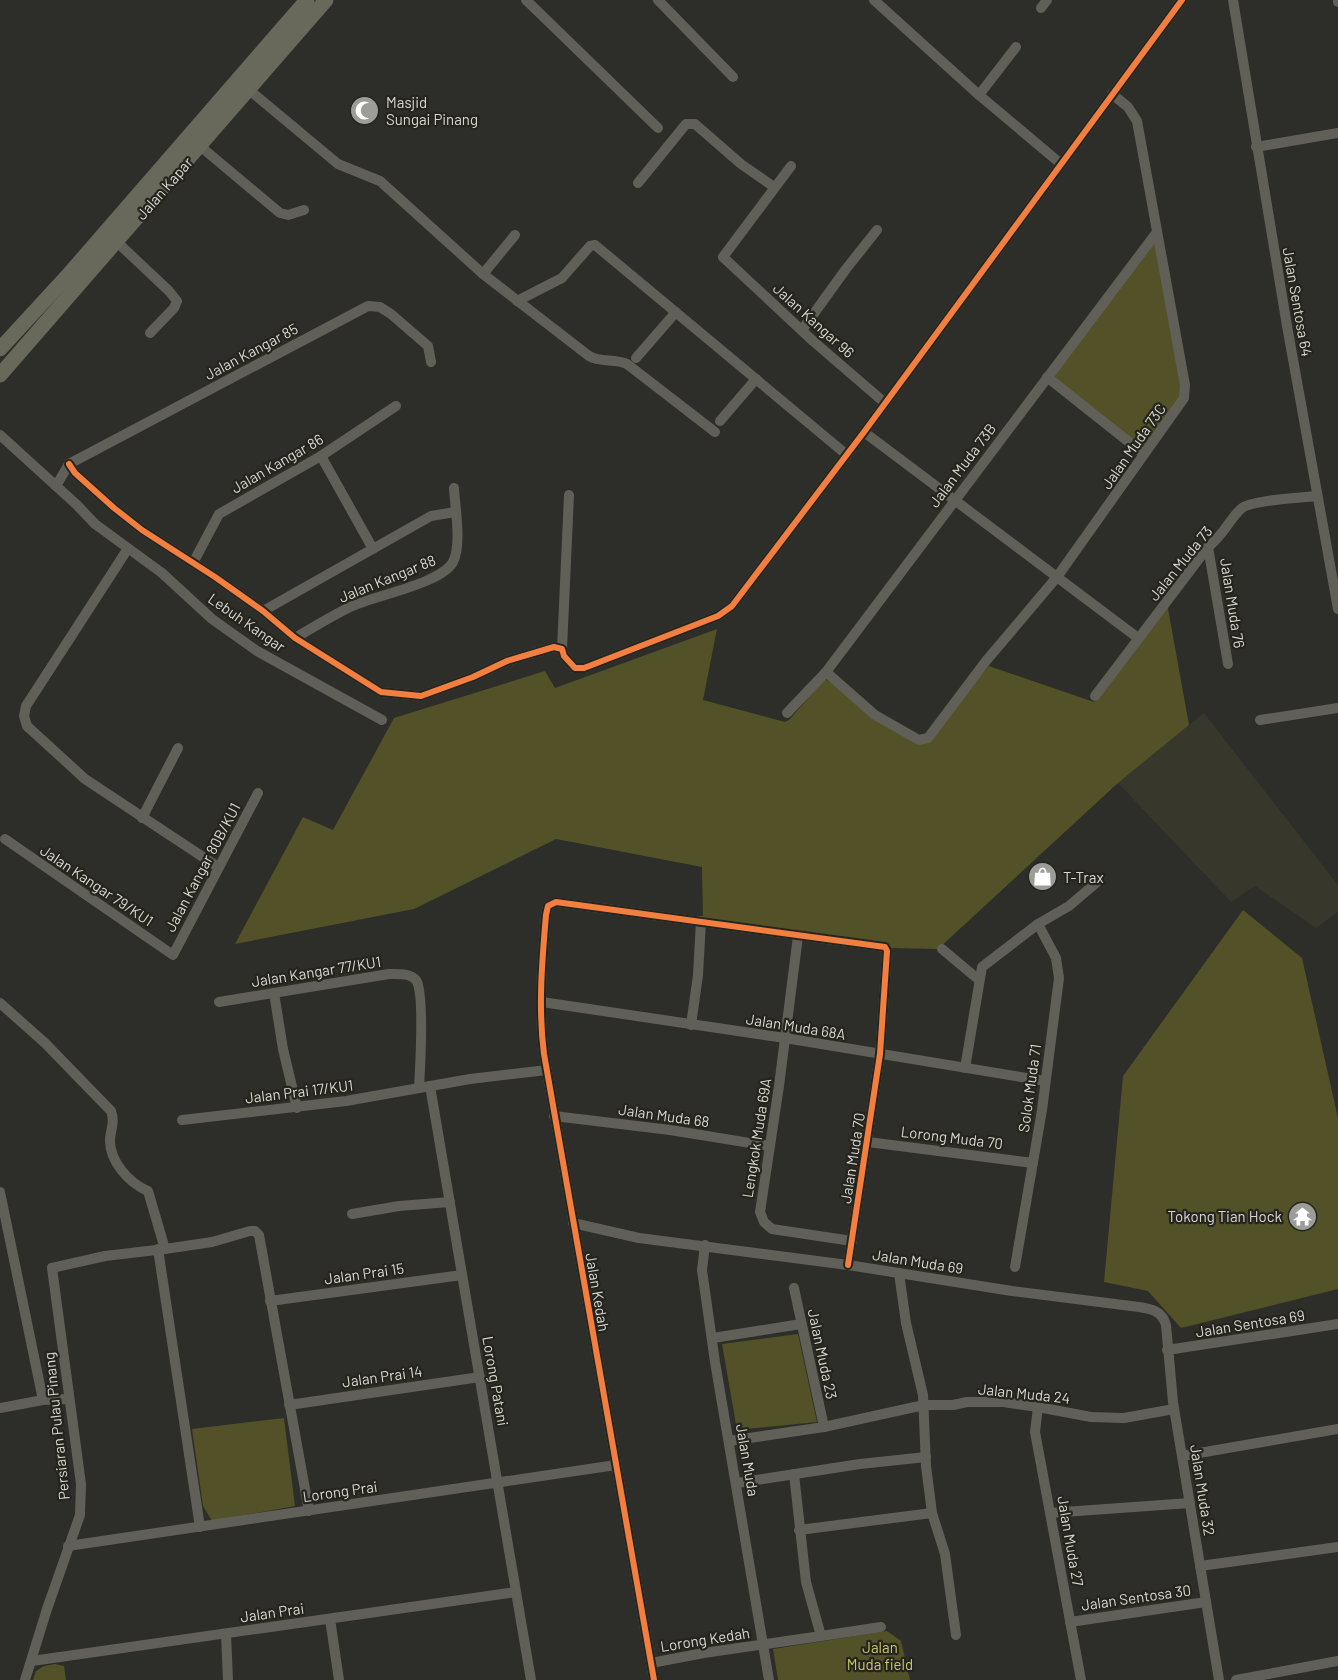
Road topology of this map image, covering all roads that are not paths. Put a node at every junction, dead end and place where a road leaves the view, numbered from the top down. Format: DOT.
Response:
graph roads {
  1 [pos="307,0"];
  2 [pos="326,0"];
  3 [pos="525,0"];
  4 [pos="658,0"];
  5 [pos="874,0"];
  6 [pos="1182,0"];
  7 [pos="1233,0"];
  8 [pos="1016,47"];
  9 [pos="733,77"];
  10 [pos="248,89"];
  11 [pos="1112,94"];
  12 [pos="979,95"];
  13 [pos="658,128"];
  14 [pos="1338,133"];
  15 [pos="200,146"];
  16 [pos="1256,147"];
  17 [pos="1061,164"];
  18 [pos="791,166"];
  19 [pos="638,183"];
  20 [pos="774,187"];
  21 [pos="304,210"];
  22 [pos="877,230"];
  23 [pos="1157,232"];
  24 [pos="515,235"];
  25 [pos="117,242"];
  26 [pos="483,274"];
  27 [pos="517,301"];
  28 [pos="676,312"];
  29 [pos="802,330"];
  30 [pos="150,333"];
  31 [pos="0,350"];
  32 [pos="636,358"];
  33 [pos="431,362"];
  34 [pos="0,375"];
  35 [pos="1047,378"];
  36 [pos="756,379"];
  37 [pos="885,403"];
  38 [pos="396,406"];
  39 [pos="720,421"];
  40 [pos="715,432"];
  41 [pos="864,432"];
  42 [pos="0,435"];
  43 [pos="1144,454"];
  44 [pos="847,455"];
  45 [pos="321,456"];
  46 [pos="69,464"];
  47 [pos="56,486"];
  48 [pos="454,488"];
  49 [pos="569,495"];
  50 [pos="1316,496"];
  51 [pos="955,500"];
  52 [pos="455,513"];
  53 [pos="1208,547"];
  54 [pos="373,549"];
  55 [pos="127,550"];
  56 [pos="193,563"];
  57 [pos="1057,577"];
  58 [pos="1338,609"];
  59 [pos="263,611"];
  60 [pos="295,638"];
  61 [pos="1138,638"];
  62 [pos="562,649"];
  63 [pos="1228,664"];
  64 [pos="826,672"];
  65 [pos="1095,696"];
  66 [pos="1338,708"];
  67 [pos="787,713"];
  68 [pos="382,720"];
  69 [pos="1260,720"];
  70 [pos="178,747"];
  71 [pos="258,793"];
  72 [pos="142,818"];
  73 [pos="4,839"];
  74 [pos="218,867"];
  75 [pos="1096,883"];
  76 [pos="701,921"];
  77 [pos="1038,924"];
  78 [pos="798,936"];
  79 [pos="942,949"];
  80 [pos="173,955"];
  81 [pos="979,980"];
  82 [pos="274,993"];
  83 [pos="219,1002"];
  84 [pos="542,1002"];
  85 [pos="0,1003"];
  86 [pos="692,1026"];
  87 [pos="785,1038"];
  88 [pos="880,1054"];
  89 [pos="965,1068"];
  90 [pos="547,1070"];
  91 [pos="1045,1081"];
  92 [pos="425,1087"];
  93 [pos="297,1108"];
  94 [pos="554,1116"];
  95 [pos="182,1120"];
  96 [pos="868,1142"];
  97 [pos="769,1146"];
  98 [pos="1033,1162"];
  99 [pos="0,1192"];
  100 [pos="450,1202"];
  101 [pos="352,1214"];
  102 [pos="573,1223"];
  103 [pos="852,1241"];
  104 [pos="705,1245"];
  105 [pos="162,1249"];
  106 [pos="1016,1263"];
  107 [pos="848,1265"];
  108 [pos="899,1273"];
  109 [pos="462,1275"];
  110 [pos="794,1288"];
  111 [pos="270,1300"];
  112 [pos="1152,1309"];
  113 [pos="801,1324"];
  114 [pos="1338,1324"];
  115 [pos="713,1338"];
  116 [pos="1167,1350"];
  117 [pos="480,1377"];
  118 [pos="68,1399"];
  119 [pos="43,1400"];
  120 [pos="289,1405"];
  121 [pos="924,1406"];
  122 [pos="1038,1407"];
  123 [pos="0,1408"];
  124 [pos="1174,1409"];
  125 [pos="824,1427"];
  126 [pos="1338,1429"];
  127 [pos="729,1441"];
  128 [pos="1182,1456"];
  129 [pos="926,1457"];
  130 [pos="616,1465"];
  131 [pos="794,1474"];
  132 [pos="498,1483"];
  133 [pos="737,1484"];
  134 [pos="1190,1503"];
  135 [pos="309,1511"];
  136 [pos="932,1513"];
  137 [pos="1050,1513"];
  138 [pos="200,1527"];
  139 [pos="799,1530"];
  140 [pos="68,1546"];
  141 [pos="1338,1547"];
  142 [pos="1200,1566"];
  143 [pos="516,1592"];
  144 [pos="1206,1602"];
  145 [pos="330,1618"];
  146 [pos="1070,1622"];
  147 [pos="881,1628"];
  148 [pos="226,1634"];
  149 [pos="821,1635"];
  150 [pos="956,1635"];
  151 [pos="764,1645"];
  152 [pos="32,1661"];
  153 [pos="1338,1661"];
  154 [pos="651,1663"];
  155 [pos="25,1680"];
  156 [pos="228,1680"];
  157 [pos="339,1680"];
  158 [pos="531,1680"];
  159 [pos="650,1680"];
  160 [pos="770,1680"];
  161 [pos="1081,1680"];
  162 [pos="1220,1680"];
  163 [pos="1236,1680"];
  1 -- 31 [label="highway, Jalan Kapar"];
  2 -- 10 [label="highway, Jalan Kapar"];
  3 -- 13 [label="street"];
  4 -- 9 [label="street"];
  5 -- 12 [label="street"];
  6 -- 11 [label="street"];
  7 -- 16 [label="street, Jalan Sentosa 64"];
  8 -- 12 [label="street"];
  10 -- 15 [label="highway, Jalan Kapar"];
  10 -- 26 [label="street"];
  11 -- 17 [label="street"];
  11 -- 23 [label="street, Jalan Muda 73C"];
  12 -- 17 [label="street"];
  14 -- 16 [label="street"];
  15 -- 21 [label="street"];
  15 -- 25 [label="highway, Jalan Kapar"];
  16 -- 50 [label="street, Jalan Sentosa 64"];
  17 -- 37 [label="street"];
  18 -- 20 [label="street"];
  19 -- 20 [label="street"];
  20 -- 29 [label="street, Jalan Kangar 96"];
  22 -- 29 [label="street"];
  23 -- 35 [label="street, Jalan Muda 73B"];
  23 -- 43 [label="street, Jalan Muda 73C"];
  24 -- 26 [label="street"];
  25 -- 30 [label="street"];
  25 -- 34 [label="highway, Jalan Kapar"];
  26 -- 27 [label="street"];
  27 -- 28 [label="street"];
  27 -- 40 [label="street"];
  28 -- 32 [label="street"];
  28 -- 36 [label="street"];
  29 -- 37 [label="street, Jalan Kangar 96"];
  33 -- 46 [label="street, Jalan Kangar 85"];
  35 -- 43 [label="street"];
  35 -- 51 [label="street, Jalan Muda 73B"];
  36 -- 39 [label="street"];
  36 -- 44 [label="street"];
  37 -- 41 [label="street"];
  38 -- 45 [label="street, Jalan Kangar 86"];
  41 -- 44 [label="street"];
  41 -- 51 [label="street"];
  42 -- 47 [label="street, Lebuh Kangar"];
  43 -- 57 [label="street, Jalan Muda 73C"];
  44 -- 62 [label="street"];
  45 -- 54 [label="street"];
  45 -- 56 [label="street, Jalan Kangar 86"];
  46 -- 47 [label="street"];
  46 -- 56 [label="street"];
  47 -- 55 [label="street, Lebuh Kangar"];
  48 -- 52 [label="street, Jalan Kangar 88"];
  49 -- 62 [label="street"];
  50 -- 53 [label="street, Jalan Muda 73"];
  50 -- 58 [label="street, Jalan Sentosa 64"];
  51 -- 57 [label="street"];
  51 -- 64 [label="street, Jalan Muda 73B"];
  52 -- 54 [label="street"];
  52 -- 60 [label="street, Jalan Kangar 88"];
  53 -- 61 [label="street, Jalan Muda 73"];
  53 -- 63 [label="street, Jalan Muda 76"];
  54 -- 59 [label="street"];
  55 -- 68 [label="street, Lebuh Kangar"];
  55 -- 72 [label="street"];
  56 -- 59 [label="street"];
  57 -- 61 [label="street"];
  57 -- 64 [label="street, Jalan Muda 73C"];
  59 -- 60 [label="street"];
  60 -- 62 [label="street"];
  61 -- 65 [label="street, Jalan Muda 73"];
  64 -- 67 [label="street, Jalan Muda 73B"];
  66 -- 69 [label="street"];
  70 -- 72 [label="street"];
  71 -- 74 [label="street, Jalan Kangar 80B/KU1"];
  72 -- 74 [label="street"];
  73 -- 80 [label="street, Jalan Kangar 79/KU1"];
  74 -- 80 [label="street, Jalan Kangar 80B/KU1"];
  75 -- 77 [label="street"];
  76 -- 78 [label="street"];
  76 -- 84 [label="street, Jalan Kedah"];
  76 -- 86 [label="street"];
  77 -- 81 [label="street"];
  77 -- 91 [label="street, Solok Muda 71"];
  78 -- 87 [label="street, Lengkok Muda 69A"];
  78 -- 88 [label="street, Jalan Muda 70"];
  79 -- 81 [label="street"];
  81 -- 89 [label="street"];
  82 -- 83 [label="street, Jalan Kangar 77/KU1"];
  82 -- 92 [label="street, Jalan Kangar 77/KU1"];
  82 -- 93 [label="street"];
  84 -- 86 [label="street, Jalan Muda 68A"];
  84 -- 90 [label="street, Jalan Kedah"];
  85 -- 105 [label="street"];
  86 -- 87 [label="street, Jalan Muda 68A"];
  87 -- 88 [label="street, Jalan Muda 68A"];
  87 -- 97 [label="street, Lengkok Muda 69A"];
  88 -- 89 [label="street, Jalan Muda 68A"];
  88 -- 96 [label="street, Jalan Muda 70"];
  89 -- 91 [label="street, Jalan Muda 68A"];
  90 -- 92 [label="street, Jalan Prai 17/KU1"];
  90 -- 94 [label="street, Jalan Kedah"];
  91 -- 98 [label="street, Solok Muda 71"];
  92 -- 93 [label="street, Jalan Prai 17/KU1"];
  92 -- 100 [label="street, Lorong Patani"];
  93 -- 95 [label="street, Jalan Prai 17/KU1"];
  94 -- 97 [label="street, Jalan Muda 68"];
  94 -- 102 [label="street, Jalan Kedah"];
  96 -- 98 [label="street, Lorong Muda 70"];
  96 -- 103 [label="street, Jalan Muda 70"];
  97 -- 103 [label="street, Lengkok Muda 69A"];
  98 -- 106 [label="street, Solok Muda 71"];
  99 -- 119 [label="street, Persiaran Pulau Pinang"];
  100 -- 101 [label="street"];
  100 -- 109 [label="street, Lorong Patani"];
  102 -- 104 [label="street, Jalan Muda 69"];
  102 -- 130 [label="street, Jalan Kedah"];
  103 -- 107 [label="street, Jalan Muda 70"];
  104 -- 107 [label="street, Jalan Muda 69"];
  104 -- 115 [label="street, Jalan Muda"];
  105 -- 111 [label="street"];
  105 -- 118 [label="street, Persiaran Pulau Pinang"];
  105 -- 138 [label="street"];
  107 -- 108 [label="street, Jalan Muda 69"];
  108 -- 112 [label="street, Jalan Muda 69"];
  108 -- 121 [label="street"];
  109 -- 111 [label="street, Jalan Prai 15"];
  109 -- 117 [label="street, Lorong Patani"];
  110 -- 113 [label="street, Jalan Muda 23"];
  111 -- 120 [label="street"];
  112 -- 116 [label="street, Jalan Muda 32"];
  113 -- 115 [label="street"];
  113 -- 125 [label="street, Jalan Muda 23"];
  114 -- 116 [label="street, Jalan Sentosa 69"];
  115 -- 127 [label="street, Jalan Muda"];
  116 -- 124 [label="street, Jalan Muda 32"];
  117 -- 120 [label="street, Jalan Prai 14"];
  117 -- 132 [label="street, Lorong Patani"];
  118 -- 119 [label="street"];
  118 -- 140 [label="street, Persiaran Pulau Pinang"];
  119 -- 123 [label="street"];
  120 -- 135 [label="street"];
  121 -- 122 [label="street, Jalan Muda 24"];
  121 -- 125 [label="street, Jalan Muda 24"];
  121 -- 129 [label="street"];
  122 -- 124 [label="street, Jalan Muda 24"];
  122 -- 137 [label="street, Jalan Muda 27"];
  124 -- 128 [label="street, Jalan Muda 32"];
  125 -- 127 [label="street, Jalan Muda 24"];
  126 -- 128 [label="street"];
  127 -- 133 [label="street, Jalan Muda"];
  128 -- 134 [label="street, Jalan Muda 32"];
  129 -- 131 [label="street"];
  129 -- 136 [label="street"];
  130 -- 132 [label="street, Lorong Prai"];
  130 -- 154 [label="street, Jalan Kedah"];
  131 -- 133 [label="street"];
  131 -- 139 [label="street"];
  132 -- 135 [label="street, Lorong Prai"];
  132 -- 143 [label="street, Lorong Patani"];
  133 -- 151 [label="street, Jalan Muda"];
  134 -- 137 [label="street"];
  134 -- 142 [label="street, Jalan Muda 32"];
  135 -- 138 [label="street, Lorong Prai"];
  136 -- 139 [label="street"];
  136 -- 150 [label="street"];
  137 -- 146 [label="street, Jalan Muda 27"];
  138 -- 140 [label="street, Lorong Prai"];
  139 -- 149 [label="street"];
  140 -- 152 [label="street, Persiaran Pulau Pinang"];
  141 -- 142 [label="street"];
  142 -- 144 [label="street, Jalan Muda 32"];
  143 -- 145 [label="street, Jalan Prai"];
  143 -- 158 [label="street, Lorong Patani"];
  144 -- 146 [label="street, Jalan Sentosa 30"];
  144 -- 162 [label="street, Jalan Muda 32"];
  145 -- 148 [label="street, Jalan Prai"];
  145 -- 157 [label="street"];
  146 -- 161 [label="street, Jalan Muda 27"];
  147 -- 149 [label="street, Lorong Kedah"];
  148 -- 152 [label="street, Jalan Prai"];
  148 -- 156 [label="street"];
  149 -- 151 [label="street, Lorong Kedah"];
  151 -- 154 [label="street, Lorong Kedah"];
  151 -- 160 [label="street, Jalan Muda"];
  152 -- 155 [label="street, Persiaran Pulau Pinang"];
  153 -- 163 [label="street"];
  154 -- 159 [label="street, Jalan Kedah"];
}
